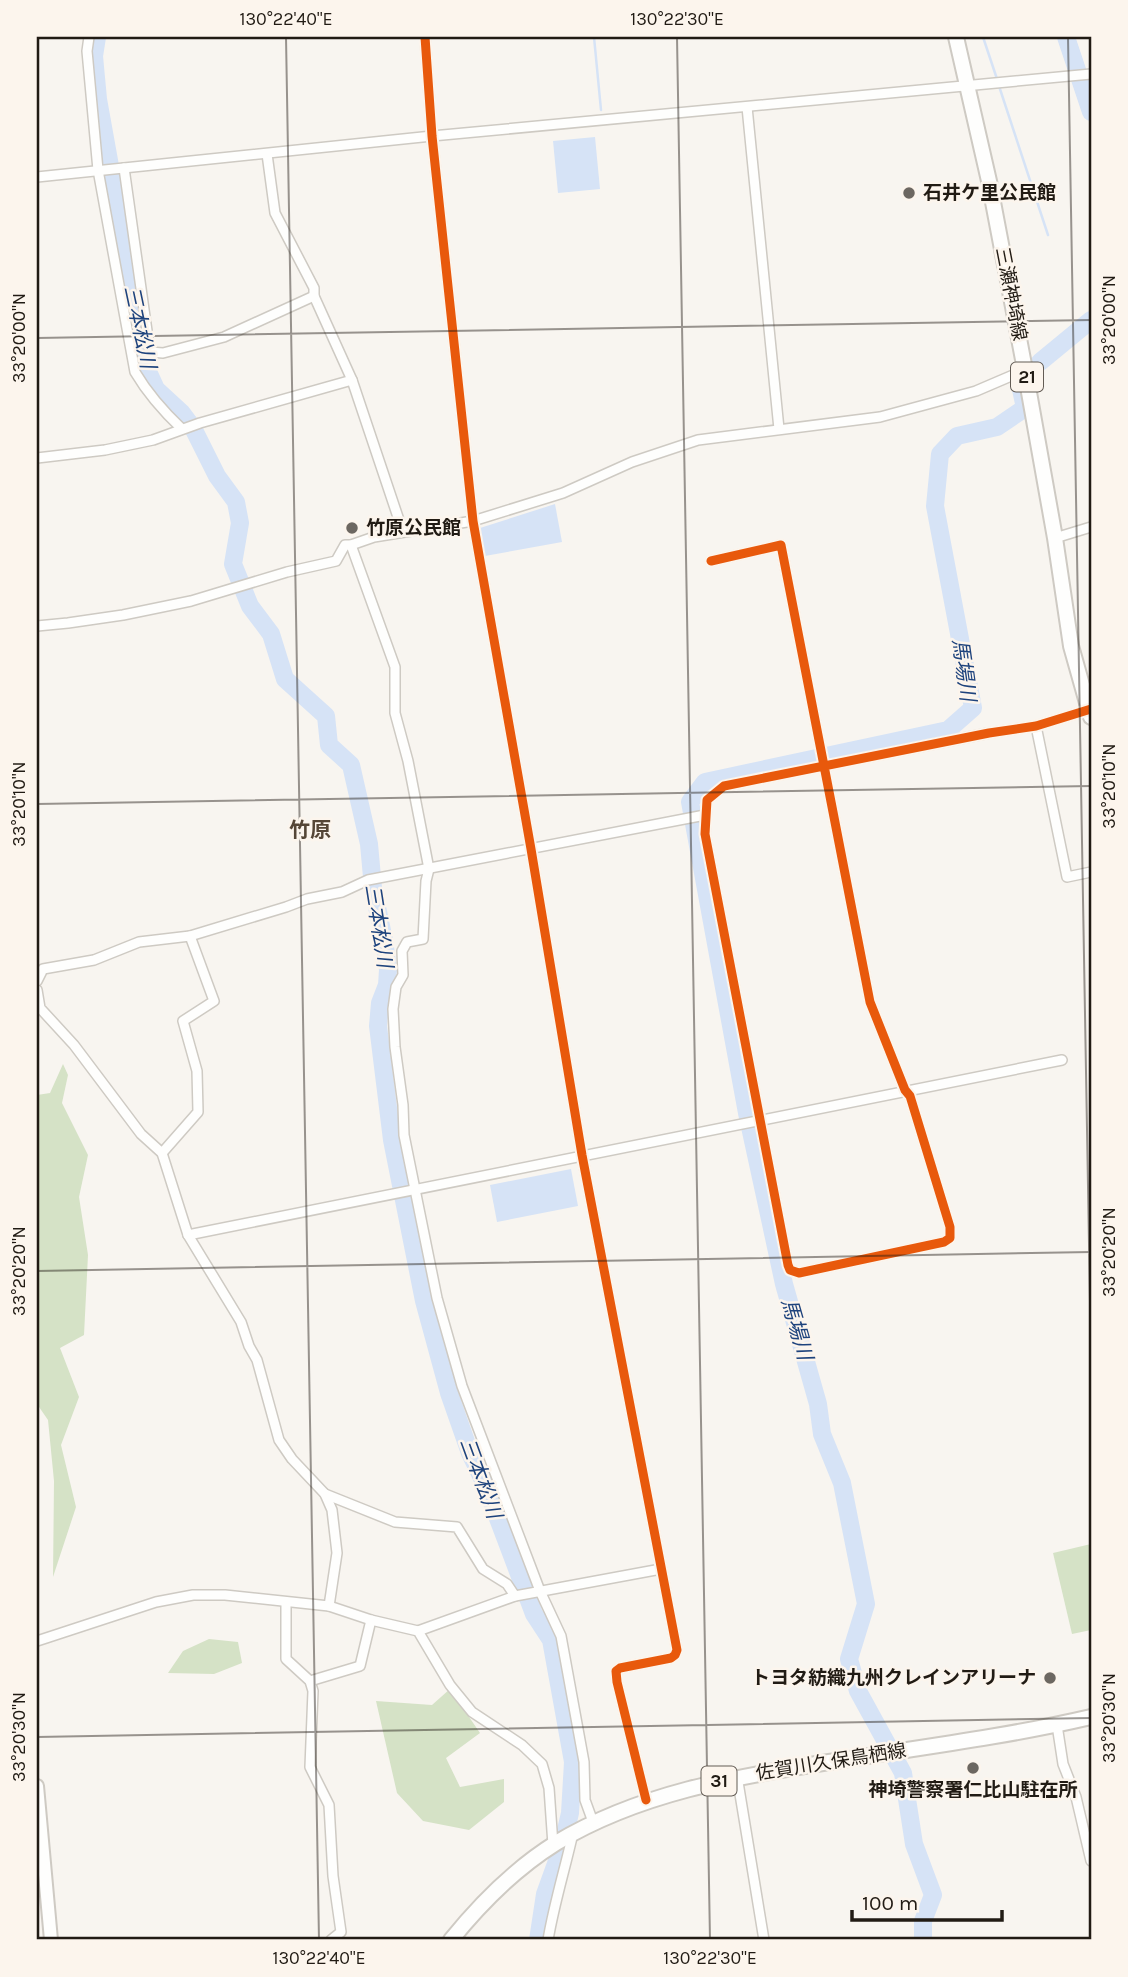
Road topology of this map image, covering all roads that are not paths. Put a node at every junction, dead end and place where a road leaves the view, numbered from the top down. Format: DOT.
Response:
graph roads {
  1 [pos="89,37"];
  2 [pos="425,37"];
  3 [pos="956,37"];
  4 [pos="1091,76"];
  5 [pos="968,85"];
  6 [pos="747,107"];
  7 [pos="432,136"];
  8 [pos="267,154"];
  9 [pos="124,168"];
  10 [pos="98,170"];
  11 [pos="37,177"];
  12 [pos="314,296"];
  13 [pos="1025,370"];
  14 [pos="352,380"];
  15 [pos="183,429"];
  16 [pos="779,429"];
  17 [pos="37,457"];
  18 [pos="473,521"];
  19 [pos="1091,527"];
  20 [pos="403,533"];
  21 [pos="1055,538"];
  22 [pos="351,545"];
  23 [pos="710,561"];
  24 [pos="37,626"];
  25 [pos="1090,712"];
  26 [pos="1036,726"];
  27 [pos="824,767"];
  28 [pos="705,815"];
  29 [pos="531,849"];
  30 [pos="429,869"];
  31 [pos="1091,872"];
  32 [pos="190,936"];
  33 [pos="37,981"];
  34 [pos="37,990"];
  35 [pos="38,1008"];
  36 [pos="1062,1060"];
  37 [pos="905,1090"];
  38 [pos="759,1120"];
  39 [pos="162,1153"];
  40 [pos="582,1155"];
  41 [pos="414,1189"];
  42 [pos="188,1235"];
  43 [pos="325,1494"];
  44 [pos="661,1569"];
  45 [pos="540,1591"];
  46 [pos="515,1596"];
  47 [pos="286,1602"];
  48 [pos="328,1606"];
  49 [pos="371,1620"];
  50 [pos="418,1631"];
  51 [pos="37,1642"];
  52 [pos="310,1681"];
  53 [pos="1091,1717"];
  54 [pos="1057,1725"];
  55 [pos="737,1776"];
  56 [pos="37,1786"];
  57 [pos="646,1800"];
  58 [pos="593,1822"];
  59 [pos="573,1833"];
  60 [pos="553,1845"];
  61 [pos="1091,1861"];
  62 [pos="51,1940"];
  63 [pos="331,1940"];
  64 [pos="451,1940"];
  65 [pos="548,1940"];
  66 [pos="764,1940"];
  1 -- 10 [label="street"];
  2 -- 7 [label="street"];
  3 -- 5 [label="main road, 三瀬神埼線 / 21"];
  4 -- 5 [label="street"];
  5 -- 6 [label="street"];
  5 -- 13 [label="main road, 三瀬神埼線 / 21"];
  6 -- 7 [label="street"];
  6 -- 16 [label="street"];
  7 -- 8 [label="street"];
  7 -- 18 [label="street"];
  8 -- 9 [label="street"];
  8 -- 12 [label="street"];
  9 -- 10 [label="street"];
  9 -- 12 [label="street"];
  10 -- 11 [label="street"];
  10 -- 15 [label="street"];
  12 -- 14 [label="street"];
  13 -- 16 [label="street"];
  13 -- 21 [label="main road, 三瀬神埼線 / 21"];
  14 -- 15 [label="street"];
  14 -- 20 [label="street"];
  15 -- 17 [label="street"];
  16 -- 18 [label="street"];
  18 -- 20 [label="street"];
  18 -- 29 [label="street"];
  19 -- 21 [label="street"];
  20 -- 22 [label="street"];
  21 -- 25 [label="main road, 三瀬神埼線 / 21"];
  22 -- 24 [label="street"];
  22 -- 30 [label="street"];
  23 -- 27 [label="street"];
  25 -- 26 [label="street"];
  26 -- 27 [label="street"];
  26 -- 31 [label="street"];
  27 -- 28 [label="street"];
  27 -- 37 [label="street"];
  28 -- 29 [label="street"];
  28 -- 38 [label="street"];
  29 -- 30 [label="street"];
  29 -- 40 [label="street"];
  30 -- 32 [label="street"];
  30 -- 41 [label="street"];
  32 -- 33 [label="street"];
  32 -- 39 [label="street"];
  34 -- 35 [label="street"];
  35 -- 39 [label="street"];
  36 -- 37 [label="street"];
  37 -- 38 [label="street"];
  37 -- 38 [label="street"];
  38 -- 40 [label="street"];
  39 -- 42 [label="street"];
  40 -- 41 [label="street"];
  40 -- 44 [label="street"];
  41 -- 42 [label="street"];
  41 -- 45 [label="street"];
  42 -- 43 [label="street"];
  43 -- 46 [label="street"];
  43 -- 48 [label="street"];
  44 -- 45 [label="street"];
  44 -- 57 [label="street"];
  45 -- 46 [label="street"];
  45 -- 58 [label="street"];
  46 -- 50 [label="street"];
  47 -- 48 [label="street"];
  47 -- 51 [label="street"];
  47 -- 52 [label="street"];
  48 -- 49 [label="street"];
  49 -- 50 [label="street"];
  49 -- 52 [label="street"];
  50 -- 60 [label="street"];
  52 -- 63 [label="street"];
  53 -- 54 [label="main road, 佐賀川久保鳥栖線 / 31"];
  54 -- 55 [label="main road, 佐賀川久保鳥栖線 / 31"];
  54 -- 61 [label="street"];
  55 -- 57 [label="main road, 佐賀川久保鳥栖線 / 31"];
  55 -- 66 [label="street"];
  56 -- 62 [label="street"];
  57 -- 58 [label="main road, 佐賀川久保鳥栖線 / 31"];
  58 -- 59 [label="main road, 佐賀川久保鳥栖線 / 31"];
  59 -- 60 [label="main road, 佐賀川久保鳥栖線 / 31"];
  59 -- 65 [label="street"];
  60 -- 64 [label="main road, 佐賀川久保鳥栖線 / 31"];
}
